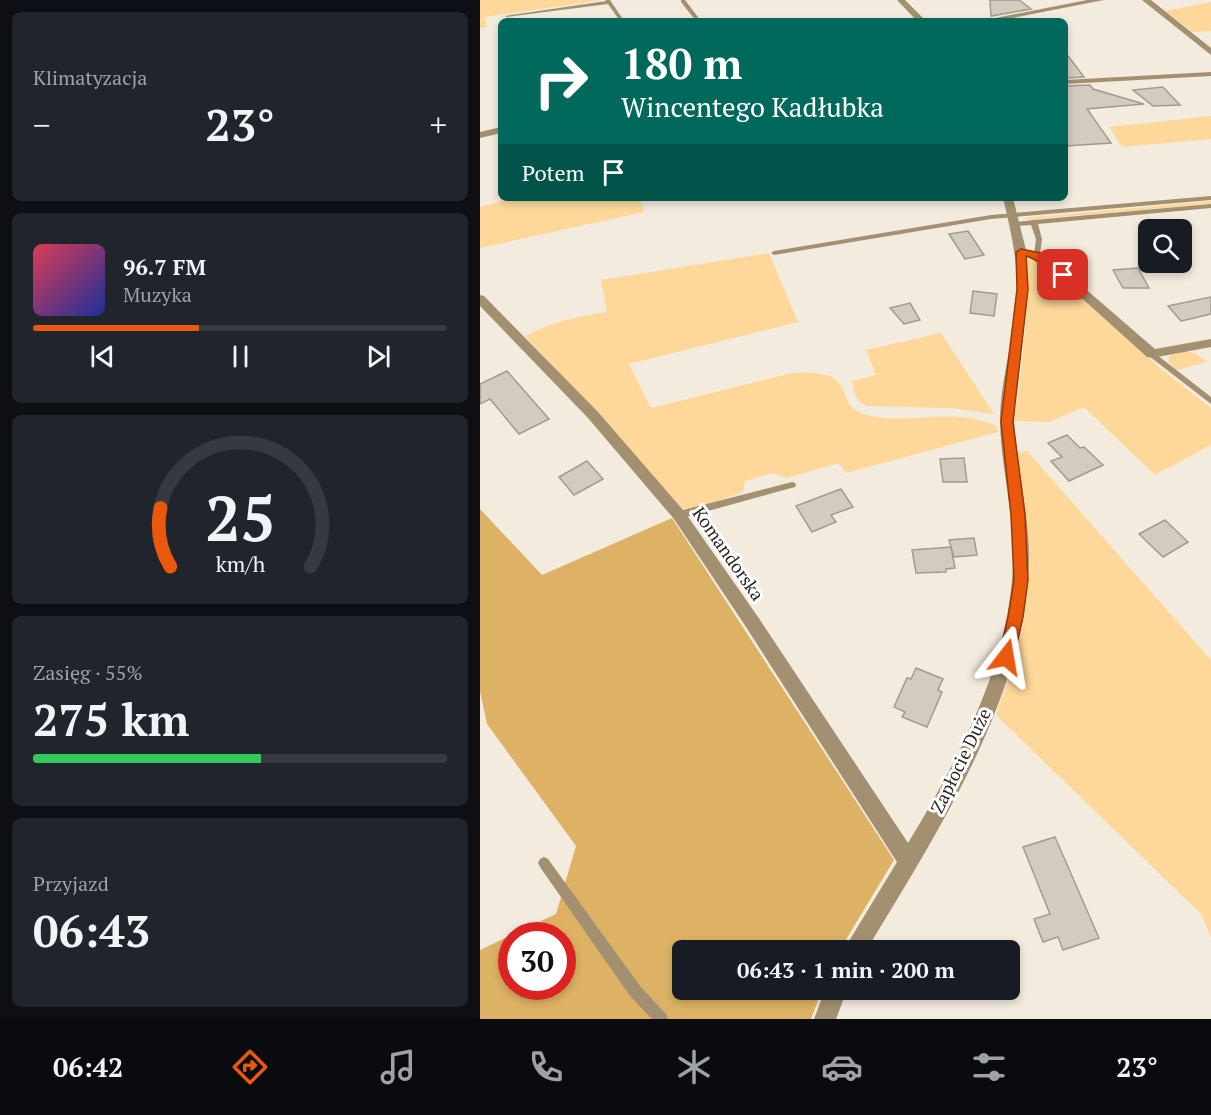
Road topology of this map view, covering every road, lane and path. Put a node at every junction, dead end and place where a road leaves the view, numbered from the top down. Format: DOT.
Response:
graph roads {
  1 [pos="901,0"];
  2 [pos="1100,0"];
  3 [pos="1146,0"];
  4 [pos="608,1"];
  5 [pos="683,1"];
  6 [pos="507,16"];
  7 [pos="620,18"];
  8 [pos="697,18"];
  9 [pos="919,18"];
  10 [pos="1001,18"];
  11 [pos="1211,52"];
  12 [pos="1211,74"];
  13 [pos="1068,82"];
  14 [pos="498,131"];
  15 [pos="480,135"];
  16 [pos="1211,198"];
  17 [pos="1009,201"];
  18 [pos="1211,207"];
  19 [pos="1014,219"];
  20 [pos="1034,222"];
  21 [pos="774,253"];
  22 [pos="1029,254"];
  23 [pos="480,298"];
  24 [pos="1211,343"];
  25 [pos="1152,354"];
  26 [pos="1211,401"];
  27 [pos="792,485"];
  28 [pos="678,515"];
  29 [pos="907,860"];
  30 [pos="544,863"];
  31 [pos="860,940"];
  32 [pos="832,1000"];
  33 [pos="661,1019"];
  34 [pos="825,1019"];
  1 -- 9 [label="street"];
  2 -- 10 [label="street"];
  3 -- 11 [label="street"];
  4 -- 6 [label="lane"];
  4 -- 7 [label="lane"];
  5 -- 8 [label="lane"];
  12 -- 13 [label="lane"];
  14 -- 15 [label="street"];
  16 -- 19 [label="lane"];
  17 -- 19 [label="street, Zapłocie Duże"];
  18 -- 20 [label="lane"];
  19 -- 20 [label="lane"];
  19 -- 21 [label="lane"];
  19 -- 22 [label="street, Zapłocie Duże"];
  20 -- 22 [label="lane"];
  22 -- 25 [label="street"];
  22 -- 29 [label="street, Zapłocie Duże"];
  23 -- 28 [label="street, Komandorska"];
  24 -- 25 [label="street"];
  25 -- 26 [label="lane"];
  27 -- 28 [label="lane"];
  28 -- 29 [label="street, Komandorska"];
  29 -- 31 [label="street, Zapłocie Duże"];
  30 -- 33 [label="lane"];
  32 -- 34 [label="street"];
}
